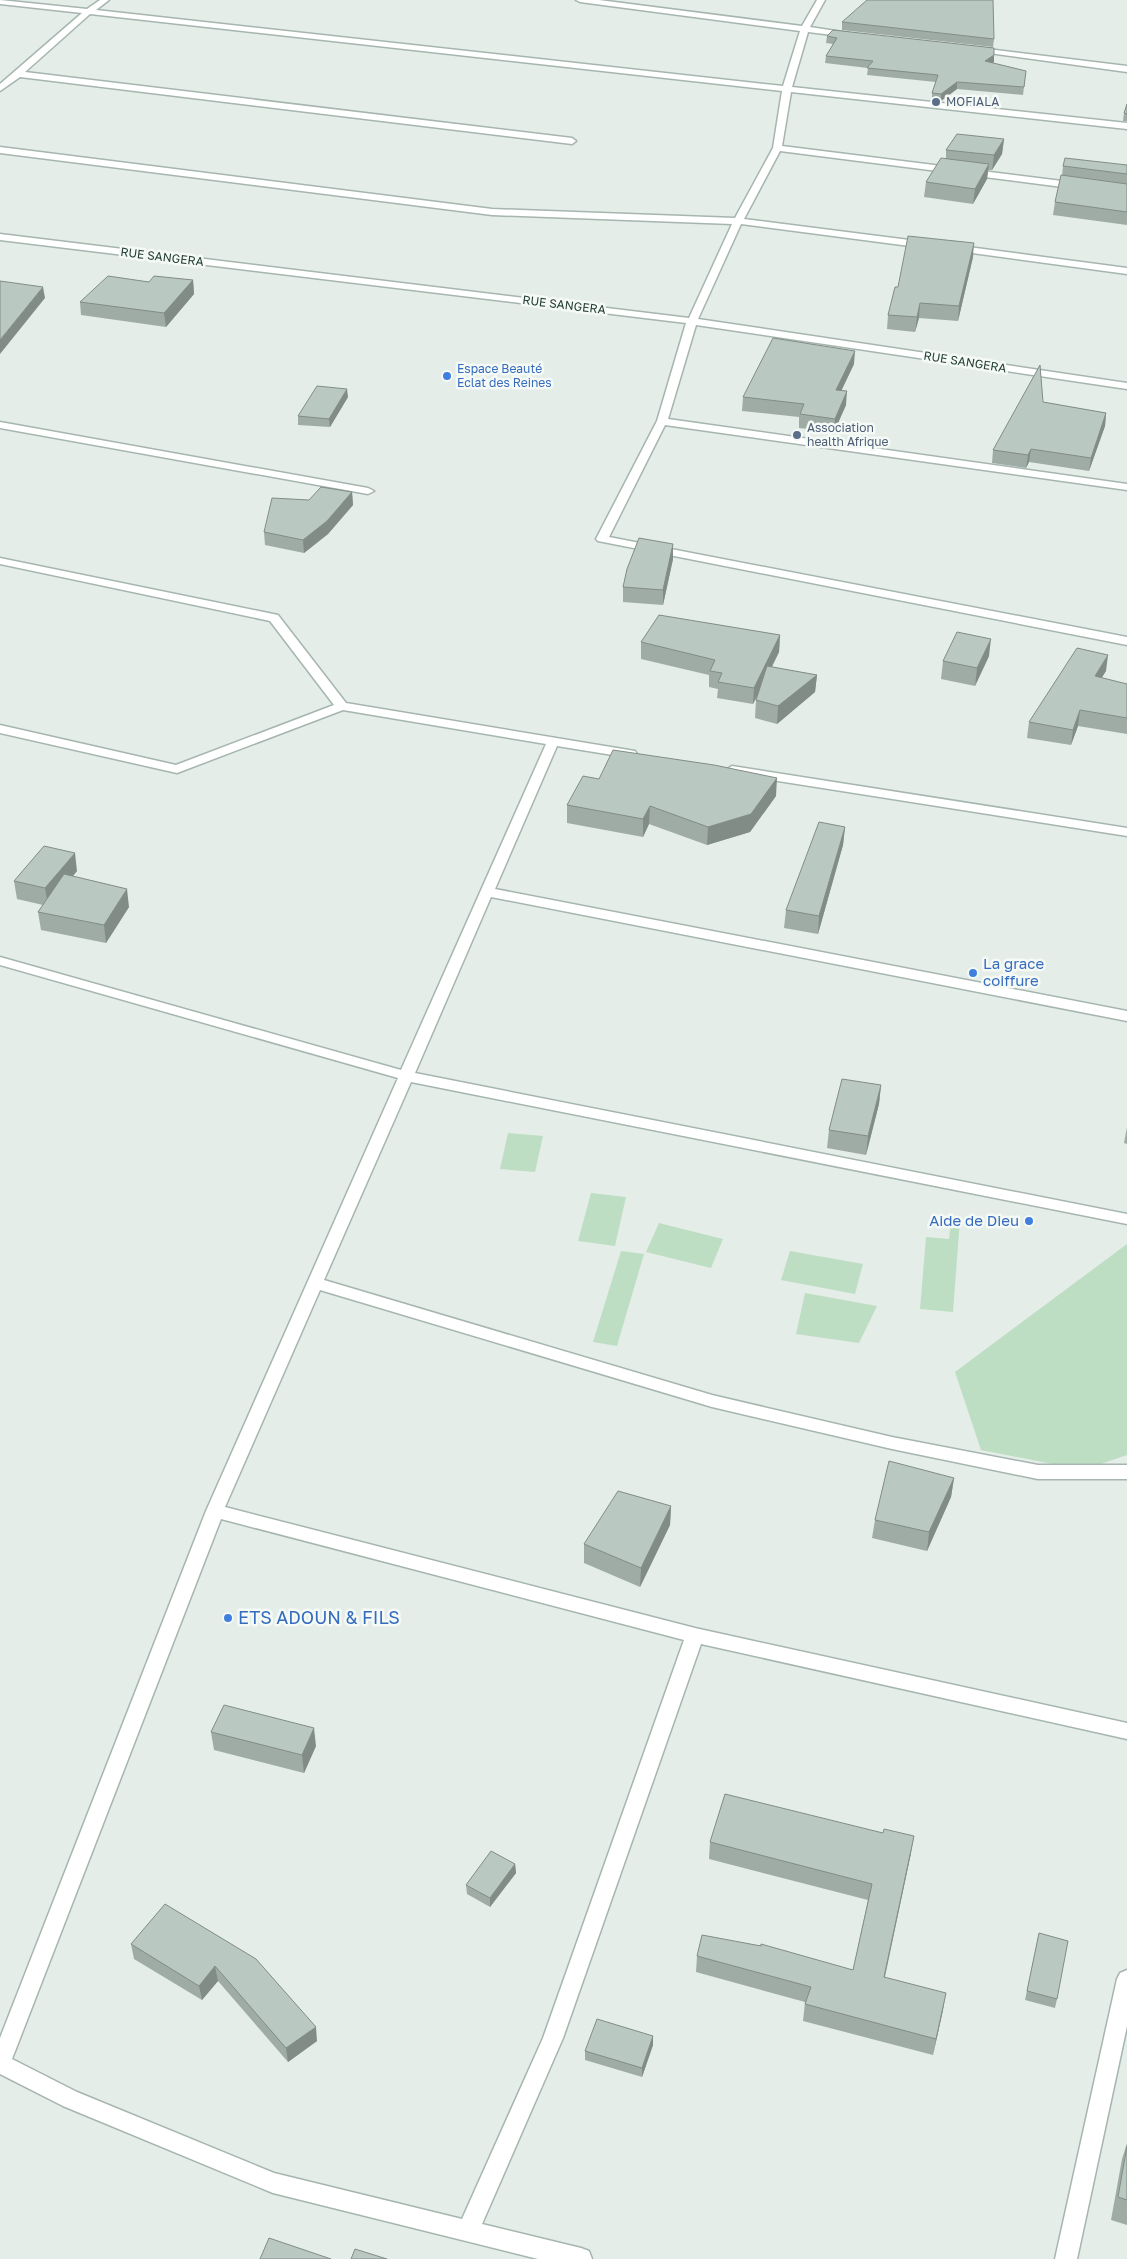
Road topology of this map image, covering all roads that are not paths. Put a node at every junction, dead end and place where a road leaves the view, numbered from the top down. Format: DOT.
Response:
graph roads {
  1 [pos="105,0"];
  2 [pos="580,0"];
  3 [pos="822,0"];
  4 [pos="0,2"];
  5 [pos="89,11"];
  6 [pos="804,30"];
  7 [pos="863,36"];
  8 [pos="961,47"];
  9 [pos="1127,69"];
  10 [pos="19,74"];
  11 [pos="0,88"];
  12 [pos="787,88"];
  13 [pos="1127,126"];
  14 [pos="572,142"];
  15 [pos="777,148"];
  16 [pos="0,150"];
  17 [pos="1088,187"];
  18 [pos="738,221"];
  19 [pos="0,237"];
  20 [pos="1127,271"];
  21 [pos="692,321"];
  22 [pos="1127,386"];
  23 [pos="662,421"];
  24 [pos="0,425"];
  25 [pos="1127,487"];
  26 [pos="368,491"];
  27 [pos="0,561"];
  28 [pos="1127,641"];
  29 [pos="342,706"];
  30 [pos="0,730"];
  31 [pos="553,741"];
  32 [pos="641,755"];
  33 [pos="719,768"];
  34 [pos="1127,832"];
  35 [pos="487,892"];
  36 [pos="0,961"];
  37 [pos="1127,1016"];
  38 [pos="406,1076"];
  39 [pos="1127,1219"];
  40 [pos="315,1283"];
  41 [pos="1127,1472"];
  42 [pos="215,1511"];
  43 [pos="695,1635"];
  44 [pos="1127,1732"];
  45 [pos="1127,1980"];
  46 [pos="0,2063"];
  47 [pos="468,2231"];
  48 [pos="582,2259"];
  49 [pos="1066,2259"];
  1 -- 5 [label="street"];
  2 -- 6 [label="street"];
  3 -- 6 [label="street"];
  4 -- 5 [label="street"];
  5 -- 10 [label="street"];
  5 -- 12 [label="street"];
  6 -- 7 [label="street"];
  6 -- 12 [label="street"];
  8 -- 9 [label="street"];
  10 -- 11 [label="street"];
  10 -- 14 [label="street"];
  12 -- 13 [label="street"];
  12 -- 15 [label="street"];
  15 -- 17 [label="street"];
  15 -- 18 [label="street"];
  16 -- 18 [label="street"];
  18 -- 20 [label="street"];
  18 -- 21 [label="street"];
  19 -- 21 [label="street, RUE SANGERA"];
  21 -- 22 [label="street, RUE SANGERA"];
  21 -- 23 [label="street"];
  23 -- 25 [label="street"];
  23 -- 28 [label="street"];
  24 -- 26 [label="street"];
  27 -- 29 [label="street"];
  29 -- 30 [label="street"];
  29 -- 31 [label="street"];
  31 -- 32 [label="street"];
  31 -- 35 [label="street"];
  33 -- 34 [label="street"];
  35 -- 37 [label="street"];
  35 -- 38 [label="street"];
  36 -- 38 [label="street"];
  38 -- 39 [label="street"];
  38 -- 40 [label="street"];
  40 -- 41 [label="street"];
  40 -- 42 [label="street"];
  42 -- 43 [label="street"];
  42 -- 46 [label="street"];
  43 -- 44 [label="street"];
  43 -- 47 [label="street"];
  45 -- 49 [label="street"];
  46 -- 47 [label="street"];
  47 -- 48 [label="street"];
}
